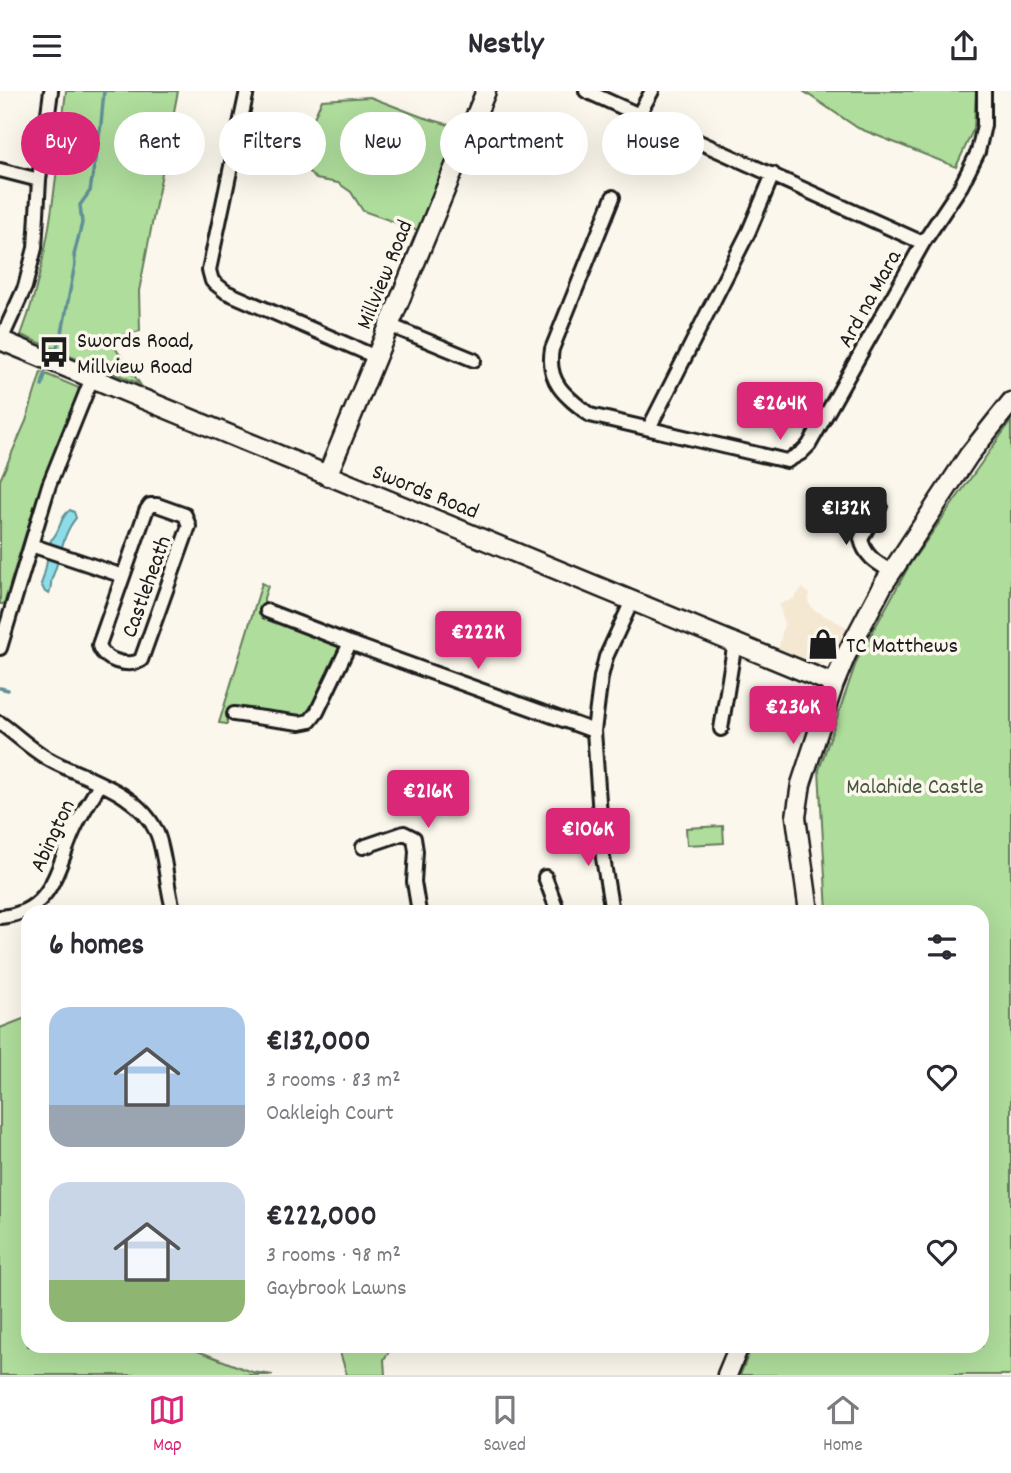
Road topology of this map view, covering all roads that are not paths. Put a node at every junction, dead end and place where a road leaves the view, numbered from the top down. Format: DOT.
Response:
graph roads {
  1 [pos="51,91"];
  2 [pos="247,91"];
  3 [pos="486,91"];
  4 [pos="586,91"];
  5 [pos="652,91"];
  6 [pos="984,91"];
  7 [pos="634,112"];
  8 [pos="640,112"];
  9 [pos="704,143"];
  10 [pos="0,170"];
  11 [pos="773,174"];
  12 [pos="38,180"];
  13 [pos="613,197"];
  14 [pos="923,243"];
  15 [pos="389,325"];
  16 [pos="0,340"];
  17 [pos="376,357"];
  18 [pos="474,360"];
  19 [pos="92,377"];
  20 [pos="1011,402"];
  21 [pos="649,428"];
  22 [pos="327,476"];
  23 [pos="880,506"];
  24 [pos="31,545"];
  25 [pos="892,572"];
  26 [pos="123,576"];
  27 [pos="632,601"];
  28 [pos="267,611"];
  29 [pos="735,642"];
  30 [pos="350,643"];
  31 [pos="0,648"];
  32 [pos="834,684"];
  33 [pos="234,714"];
  34 [pos="0,723"];
  35 [pos="721,729"];
  36 [pos="594,731"];
  37 [pos="100,784"];
  38 [pos="363,847"];
  39 [pos="545,877"];
  40 [pos="34,905"];
  41 [pos="173,905"];
  42 [pos="418,905"];
  43 [pos="555,905"];
  44 [pos="611,905"];
  45 [pos="808,905"];
  46 [pos="21,913"];
  47 [pos="0,917"];
  48 [pos="736,1353"];
  49 [pos="727,1375"];
  1 -- 12 [label="street"];
  2 -- 17 [label="street"];
  3 -- 15 [label="main road, Millview Road"];
  4 -- 7 [label="street, Ard na Mara"];
  5 -- 8 [label="street"];
  6 -- 14 [label="street, Ard na Mara"];
  9 -- 11 [label="street, Ard na Mara"];
  10 -- 12 [label="street"];
  11 -- 14 [label="street, Ard na Mara"];
  11 -- 21 [label="street"];
  12 -- 16 [label="street"];
  13 -- 21 [label="street, Ard na Mara"];
  14 -- 21 [label="street, Ard na Mara"];
  15 -- 17 [label="main road, Millview Road"];
  15 -- 18 [label="street"];
  16 -- 19 [label="main road, Swords Road"];
  17 -- 22 [label="main road, Millview Road"];
  19 -- 22 [label="main road, Swords Road"];
  19 -- 24 [label="street"];
  20 -- 25 [label="main road"];
  22 -- 27 [label="main road, Swords Road"];
  23 -- 25 [label="street"];
  24 -- 26 [label="street, Castleheath"];
  24 -- 31 [label="street"];
  25 -- 32 [label="main road"];
  26 -- 26 [label="street, Castleheath"];
  27 -- 29 [label="main road, Swords Road"];
  27 -- 36 [label="street"];
  28 -- 30 [label="street"];
  29 -- 32 [label="main road, Swords Road"];
  29 -- 35 [label="street"];
  30 -- 33 [label="street"];
  30 -- 36 [label="street"];
  32 -- 45 [label="main road"];
  34 -- 37 [label="street, Abington"];
  36 -- 44 [label="street"];
  37 -- 40 [label="street, Abington"];
  37 -- 41 [label="street, Abington"];
  38 -- 42 [label="street"];
  39 -- 43 [label="street"];
  46 -- 47 [label="street, Abington"];
  48 -- 49 [label="main road"];
}
